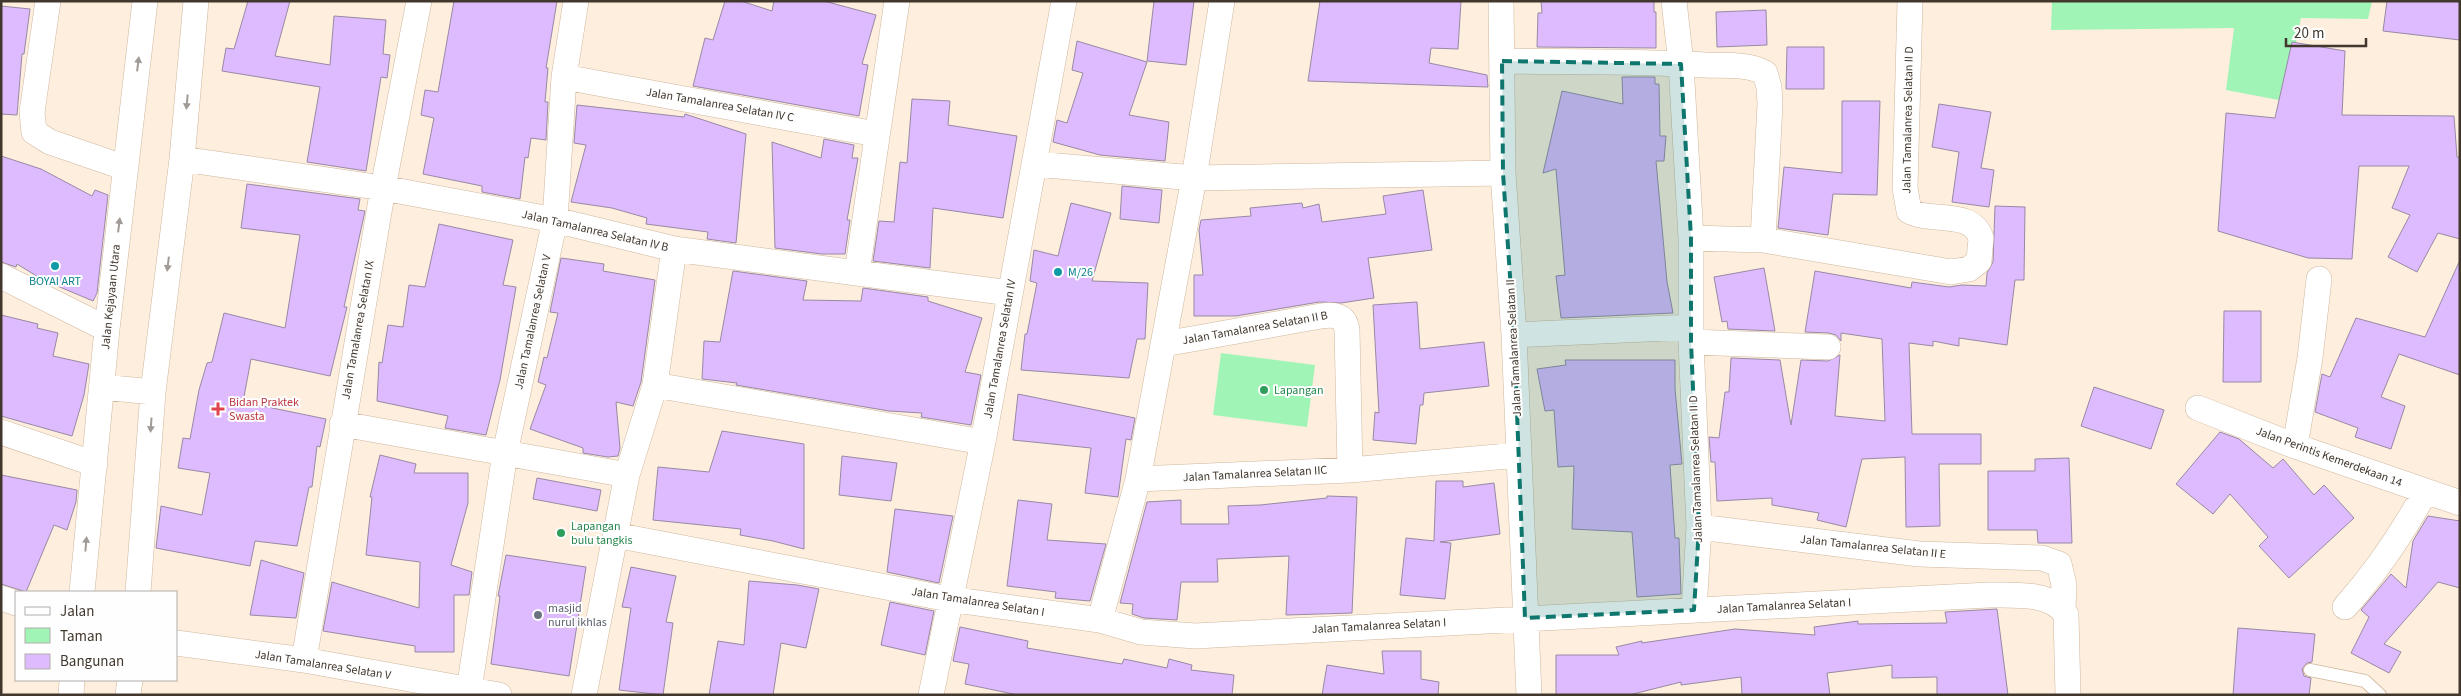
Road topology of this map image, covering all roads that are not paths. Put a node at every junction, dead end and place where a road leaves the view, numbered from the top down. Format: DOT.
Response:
graph roads {
  1 [pos="48,1"];
  2 [pos="145,1"];
  3 [pos="196,1"];
  4 [pos="419,1"];
  5 [pos="576,1"];
  6 [pos="897,1"];
  7 [pos="1064,1"];
  8 [pos="1222,1"];
  9 [pos="1501,1"];
  10 [pos="1674,1"];
  11 [pos="1910,1"];
  12 [pos="1502,60"];
  13 [pos="1681,64"];
  14 [pos="564,77"];
  15 [pos="876,134"];
  16 [pos="182,159"];
  17 [pos="1035,164"];
  18 [pos="126,168"];
  19 [pos="1503,173"];
  20 [pos="1194,178"];
  21 [pos="383,188"];
  22 [pos="554,220"];
  23 [pos="1691,238"];
  24 [pos="1763,240"];
  25 [pos="674,249"];
  26 [pos="857,273"];
  27 [pos="1,276"];
  28 [pos="2319,280"];
  29 [pos="1010,293"];
  30 [pos="107,328"];
  31 [pos="1514,335"];
  32 [pos="1691,335"];
  33 [pos="1164,344"];
  34 [pos="1828,347"];
  35 [pos="656,385"];
  36 [pos="102,386"];
  37 [pos="153,392"];
  38 [pos="2198,408"];
  39 [pos="342,424"];
  40 [pos="1,432"];
  41 [pos="983,442"];
  42 [pos="2295,446"];
  43 [pos="505,453"];
  44 [pos="1518,456"];
  45 [pos="95,464"];
  46 [pos="1350,470"];
  47 [pos="628,475"];
  48 [pos="1138,480"];
  49 [pos="2426,492"];
  50 [pos="2460,503"];
  51 [pos="1699,527"];
  52 [pos="614,535"];
  53 [pos="82,591"];
  54 [pos="138,591"];
  55 [pos="1,598"];
  56 [pos="949,599"];
  57 [pos="15,603"];
  58 [pos="2345,607"];
  59 [pos="1694,610"];
  60 [pos="2063,610"];
  61 [pos="1525,618"];
  62 [pos="1100,620"];
  63 [pos="178,643"];
  64 [pos="304,660"];
  65 [pos="2310,670"];
  66 [pos="72,681"];
  67 [pos="130,681"];
  68 [pos="469,690"];
  69 [pos="71,695"];
  70 [pos="128,695"];
  71 [pos="499,695"];
  72 [pos="584,695"];
  73 [pos="931,695"];
  74 [pos="1529,695"];
  75 [pos="2068,695"];
  76 [pos="2380,695"];
  1 -- 18 [label="street"];
  18 -- 2 [label="street, Jalan Kejayaan Utara, one-way"];
  3 -- 16 [label="street, one-way"];
  4 -- 21 [label="street, Jalan Tamalanrea Selatan IX"];
  5 -- 14 [label="street"];
  6 -- 15 [label="street"];
  7 -- 17 [label="street, Jalan Tamalanrea Selatan IV"];
  8 -- 20 [label="street, Jalan Tamalanrea Selatan II B"];
  9 -- 12 [label="street, Jalan Tamalanrea Selatan II"];
  10 -- 13 [label="street, Jalan Tamalanrea Selatan II D"];
  11 -- 24 [label="street, Jalan Tamalanrea Selatan II D"];
  12 -- 13 [label="street"];
  12 -- 19 [label="street, Jalan Tamalanrea Selatan II"];
  13 -- 23 [label="street, Jalan Tamalanrea Selatan II D"];
  13 -- 24 [label="street"];
  14 -- 15 [label="street, Jalan Tamalanrea Selatan IV C"];
  14 -- 22 [label="street"];
  15 -- 26 [label="street"];
  16 -- 21 [label="street, Jalan Tamalanrea Selatan IV B"];
  16 -- 37 [label="street, one-way"];
  17 -- 20 [label="street"];
  17 -- 29 [label="street, Jalan Tamalanrea Selatan IV"];
  30 -- 18 [label="street, Jalan Kejayaan Utara, one-way"];
  19 -- 20 [label="street"];
  19 -- 31 [label="street, Jalan Tamalanrea Selatan II"];
  20 -- 33 [label="street, Jalan Tamalanrea Selatan II B"];
  21 -- 22 [label="street, Jalan Tamalanrea Selatan IV B"];
  21 -- 39 [label="street, Jalan Tamalanrea Selatan IX"];
  22 -- 25 [label="street, Jalan Tamalanrea Selatan IV B"];
  22 -- 43 [label="street, Jalan Tamalanrea Selatan V"];
  23 -- 24 [label="street, Jalan Tamalanrea Selatan II D"];
  23 -- 32 [label="street, Jalan Tamalanrea Selatan II D"];
  25 -- 26 [label="street, Jalan Tamalanrea Selatan IV B"];
  25 -- 35 [label="street"];
  26 -- 29 [label="street, Jalan Tamalanrea Selatan IV B"];
  27 -- 30 [label="street"];
  28 -- 42 [label="street"];
  29 -- 41 [label="street, Jalan Tamalanrea Selatan IV"];
  30 -- 36 [label="street, Jalan Kejayaan Utara"];
  31 -- 32 [label="street"];
  31 -- 44 [label="street, Jalan Tamalanrea Selatan II"];
  32 -- 34 [label="street"];
  32 -- 51 [label="street, Jalan Tamalanrea Selatan II D"];
  33 -- 46 [label="street, Jalan Tamalanrea Selatan II B"];
  33 -- 48 [label="street, Jalan Tamalanrea Selatan II B"];
  35 -- 41 [label="street"];
  35 -- 47 [label="street"];
  36 -- 37 [label="street"];
  36 -- 45 [label="street, Jalan Kejayaan Utara"];
  37 -- 54 [label="street, one-way"];
  38 -- 42 [label="street, Jalan Perintis Kemerdekaan 14"];
  39 -- 43 [label="street"];
  39 -- 64 [label="street, Jalan Tamalanrea Selatan IX"];
  40 -- 45 [label="street"];
  41 -- 56 [label="street, Jalan Tamalanrea Selatan IV"];
  42 -- 49 [label="street, Jalan Perintis Kemerdekaan 14"];
  43 -- 47 [label="street"];
  43 -- 68 [label="street, Jalan Tamalanrea Selatan V"];
  44 -- 46 [label="street, Jalan Tamalanrea Selatan IIC"];
  44 -- 61 [label="street, Jalan Tamalanrea Selatan II"];
  53 -- 45 [label="street, Jalan Kejayaan Utara, one-way"];
  46 -- 48 [label="street, Jalan Tamalanrea Selatan IIC"];
  47 -- 52 [label="street"];
  48 -- 62 [label="street"];
  49 -- 50 [label="street, Jalan Perintis Kemerdekaan 14"];
  49 -- 58 [label="street"];
  51 -- 59 [label="street, Jalan Tamalanrea Selatan II D"];
  51 -- 60 [label="street, Jalan Tamalanrea Selatan II E"];
  52 -- 56 [label="street, Jalan Tamalanrea Selatan I"];
  52 -- 72 [label="street"];
  55 -- 57 [label="street"];
  56 -- 62 [label="street, Jalan Tamalanrea Selatan I"];
  56 -- 73 [label="street, Jalan Tamalanrea Selatan IV"];
  59 -- 60 [label="street, Jalan Tamalanrea Selatan I"];
  59 -- 61 [label="street, Jalan Tamalanrea Selatan I"];
  60 -- 75 [label="street"];
  61 -- 62 [label="street, Jalan Tamalanrea Selatan I"];
  61 -- 74 [label="street, Jalan Tamalanrea Selatan II"];
  63 -- 64 [label="street, Jalan Tamalanrea Selatan V"];
  64 -- 68 [label="street, Jalan Tamalanrea Selatan V"];
  65 -- 76 [label="lane"];
  66 -- 69 [label="street"];
  67 -- 70 [label="street"];
  68 -- 71 [label="street, Jalan Tamalanrea Selatan V"];
}
